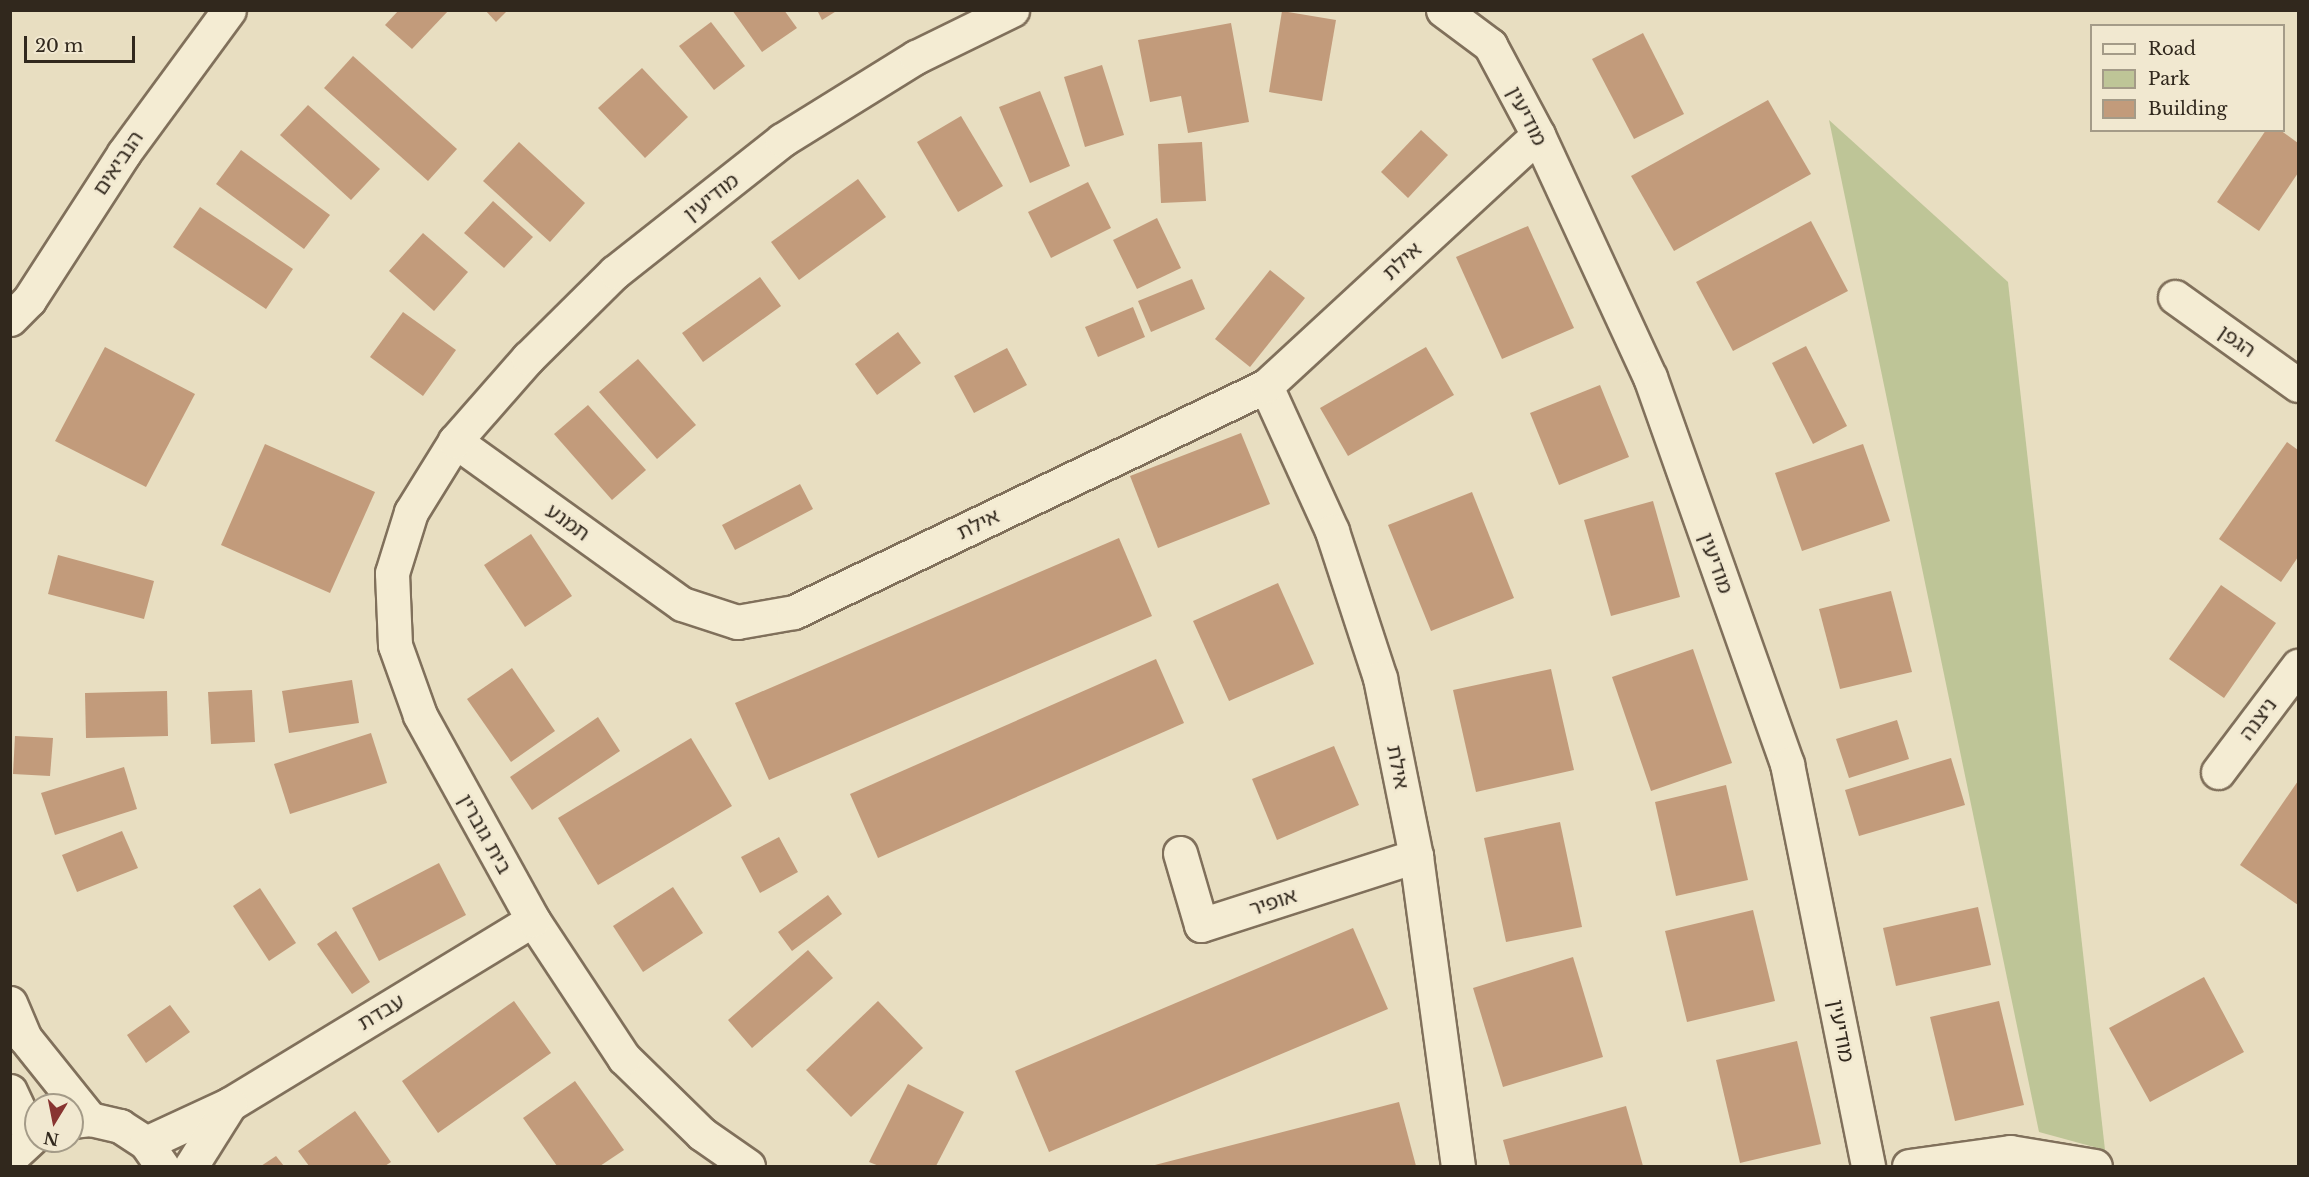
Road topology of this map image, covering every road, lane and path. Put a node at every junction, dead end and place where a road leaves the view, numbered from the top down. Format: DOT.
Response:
graph roads {
  1 [pos="230,10"];
  2 [pos="1012,10"];
  3 [pos="1443,10"];
  4 [pos="1538,135"];
  5 [pos="2175,297"];
  6 [pos="10,319"];
  7 [pos="2298,385"];
  8 [pos="1266,386"];
  9 [pos="455,441"];
  10 [pos="682,604"];
  11 [pos="2298,666"];
  12 [pos="2218,772"];
  13 [pos="1180,853"];
  14 [pos="1416,856"];
  15 [pos="533,920"];
  16 [pos="10,1004"];
  17 [pos="10,1091"];
  18 [pos="63,1093"];
  19 [pos="230,1104"];
  20 [pos="84,1120"];
  21 [pos="24,1136"];
  22 [pos="154,1155"];
  23 [pos="190,1167"];
  24 [pos="748,1167"];
  25 [pos="1458,1167"];
  26 [pos="1868,1167"];
  27 [pos="1909,1167"];
  28 [pos="2095,1167"];
  1 -- 6 [label="street, הנביאים"];
  2 -- 9 [label="street, מודיעין"];
  3 -- 4 [label="street, מודיעין"];
  4 -- 8 [label="street, אילת"];
  4 -- 26 [label="street, מודיעין"];
  5 -- 7 [label="street, הגפן"];
  8 -- 10 [label="street, אילת"];
  8 -- 14 [label="street, אילת"];
  9 -- 10 [label="street, תמנע"];
  9 -- 15 [label="street, בית גוברין"];
  11 -- 12 [label="street, ניצנה"];
  13 -- 14 [label="street, אופיר"];
  14 -- 25 [label="street, אילת"];
  15 -- 19 [label="street, עבדת"];
  15 -- 24 [label="street, בית גוברין"];
  16 -- 18 [label="street"];
  17 -- 21 [label="street"];
  19 -- 22 [label="street, עבדת"];
  19 -- 23 [label="street, עבדת"];
  20 -- 22 [label="street"];
  27 -- 28 [label="street"];
}
